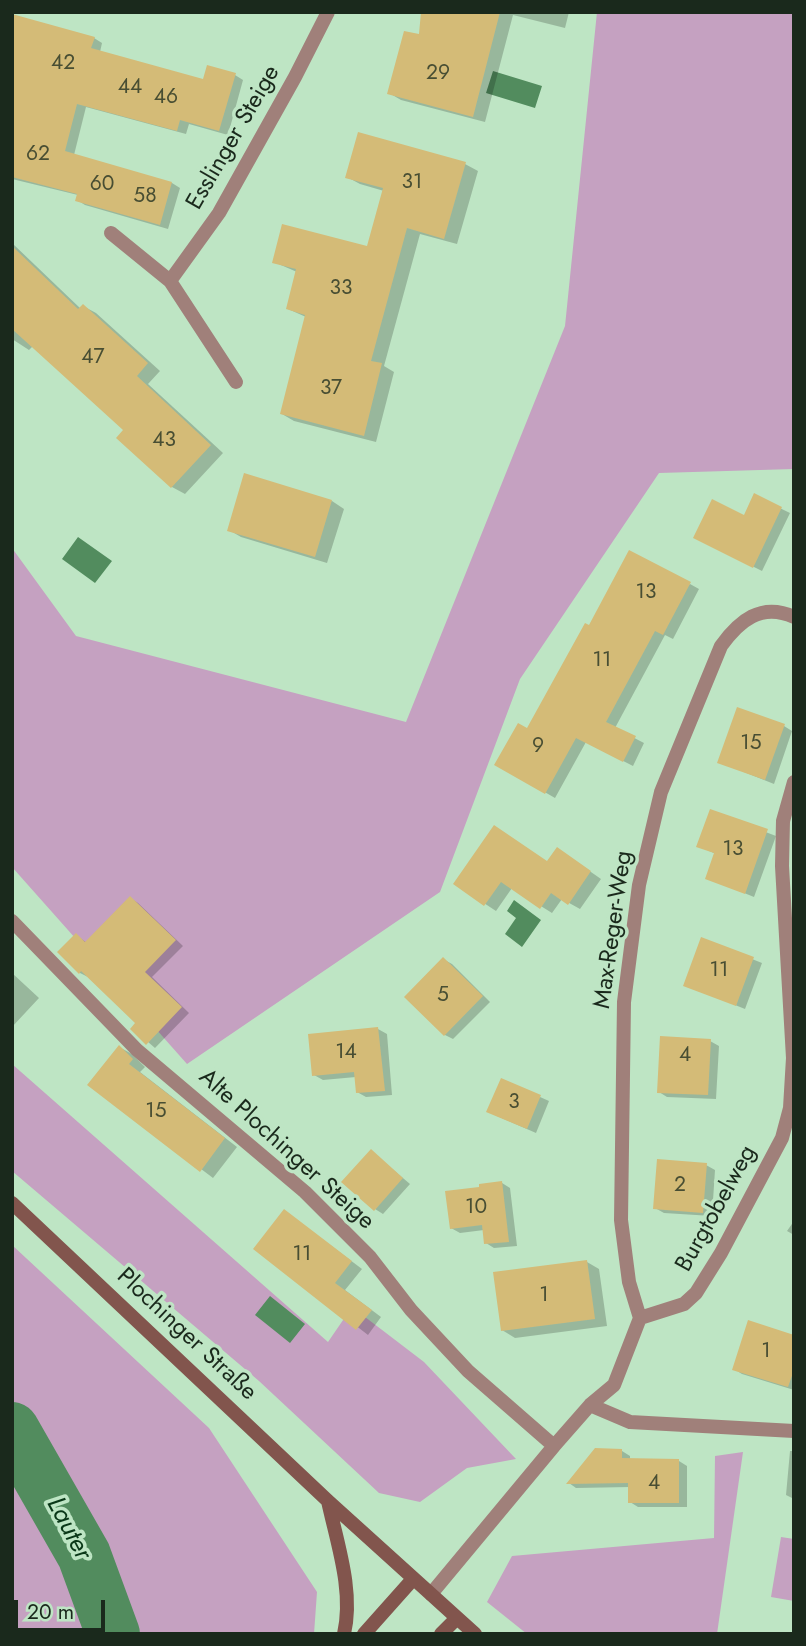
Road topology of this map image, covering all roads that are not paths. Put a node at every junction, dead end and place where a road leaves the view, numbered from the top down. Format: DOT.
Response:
graph roads {
  1 [pos="328,12"];
  2 [pos="111,233"];
  3 [pos="170,281"];
  4 [pos="236,382"];
  5 [pos="794,617"];
  6 [pos="794,782"];
  7 [pos="12,921"];
  8 [pos="12,1202"];
  9 [pos="640,1318"];
  10 [pos="590,1405"];
  11 [pos="794,1431"];
  12 [pos="554,1446"];
  13 [pos="328,1501"];
  14 [pos="413,1579"];
  15 [pos="431,1594"];
  16 [pos="457,1618"];
  17 [pos="344,1634"];
  18 [pos="364,1634"];
  19 [pos="441,1634"];
  20 [pos="475,1634"];
  1 -- 3 [label="street, Esslinger Steige"];
  2 -- 3 [label="street"];
  3 -- 4 [label="street"];
  5 -- 9 [label="street, Max-Reger-Weg"];
  6 -- 9 [label="street, Burgtobelweg"];
  7 -- 12 [label="street, Alte Plochinger Steige"];
  8 -- 13 [label="main road, Plochinger Straße"];
  9 -- 10 [label="street"];
  10 -- 11 [label="street"];
  10 -- 12 [label="street"];
  12 -- 15 [label="street"];
  13 -- 14 [label="main road, Plochinger Straße"];
  13 -- 17 [label="main road"];
  14 -- 15 [label="main road, Plochinger Straße"];
  14 -- 18 [label="main road"];
  15 -- 16 [label="main road, Plochinger Straße"];
  16 -- 19 [label="main road"];
  16 -- 20 [label="main road, Plochinger Straße"];
}
